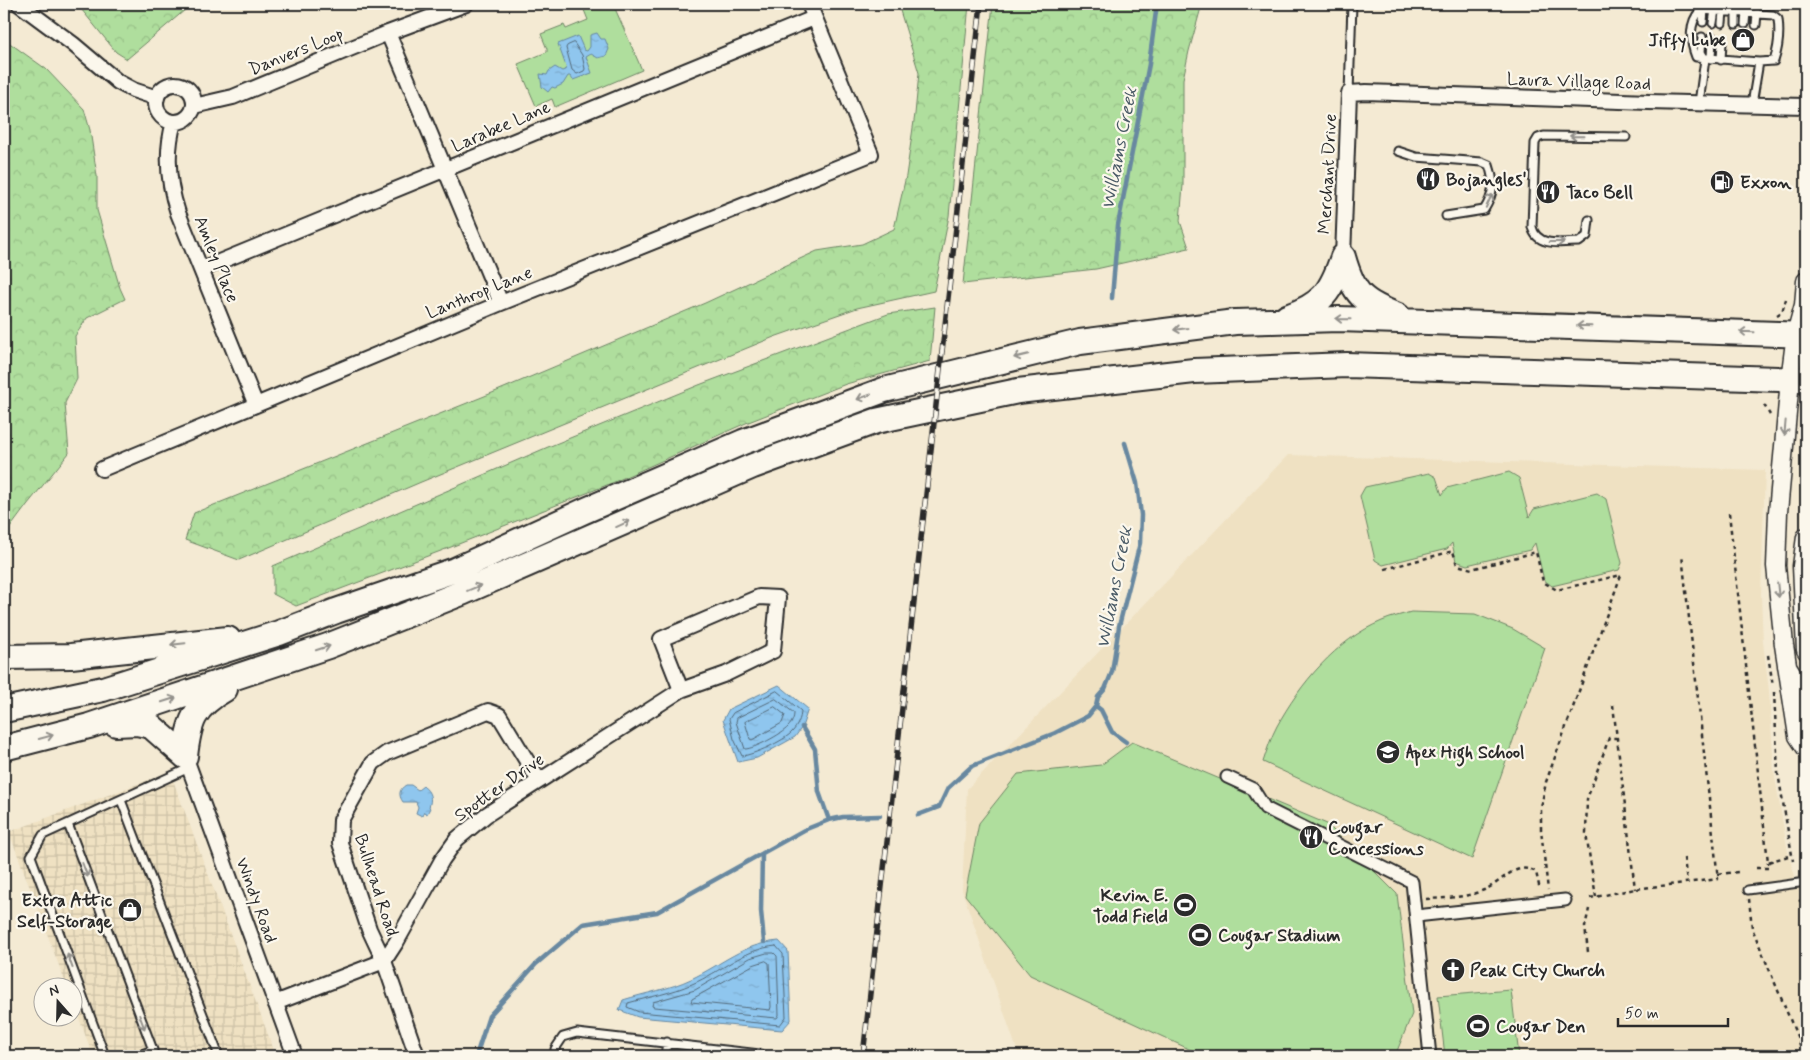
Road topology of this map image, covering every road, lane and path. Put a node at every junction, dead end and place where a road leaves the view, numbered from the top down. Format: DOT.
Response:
graph roads {
  1 [pos="19,4"];
  2 [pos="466,4"];
  3 [pos="808,4"];
  4 [pos="1352,4"];
  5 [pos="1704,10"];
  6 [pos="1715,10"];
  7 [pos="1723,11"];
  8 [pos="1736,12"];
  9 [pos="1746,12"];
  10 [pos="1757,13"];
  11 [pos="814,18"];
  12 [pos="1703,22"];
  13 [pos="1714,22"];
  14 [pos="1722,23"];
  15 [pos="1736,24"];
  16 [pos="1745,24"];
  17 [pos="1756,24"];
  18 [pos="388,34"];
  19 [pos="1702,37"];
  20 [pos="1712,37"];
  21 [pos="1722,42"];
  22 [pos="1708,59"];
  23 [pos="1756,59"];
  24 [pos="1721,60"];
  25 [pos="1349,93"];
  26 [pos="157,98"];
  27 [pos="1700,104"];
  28 [pos="1752,104"];
  29 [pos="194,106"];
  30 [pos="1806,106"];
  31 [pos="174,122"];
  32 [pos="1626,137"];
  33 [pos="1398,151"];
  34 [pos="446,169"];
  35 [pos="1446,216"];
  36 [pos="1589,220"];
  37 [pos="1342,258"];
  38 [pos="202,269"];
  39 [pos="1806,281"];
  40 [pos="1786,299"];
  41 [pos="501,303"];
  42 [pos="1774,316"];
  43 [pos="1278,320"];
  44 [pos="1409,321"];
  45 [pos="1801,334"];
  46 [pos="1798,380"];
  47 [pos="256,405"];
  48 [pos="102,469"];
  49 [pos="1729,513"];
  50 [pos="1806,537"];
  51 [pos="1682,555"];
  52 [pos="1385,569"];
  53 [pos="279,633"];
  54 [pos="1806,650"];
  55 [pos="4,657"];
  56 [pos="1787,666"];
  57 [pos="254,672"];
  58 [pos="1806,686"];
  59 [pos="681,690"];
  60 [pos="1614,705"];
  61 [pos="4,710"];
  62 [pos="89,726"];
  63 [pos="1616,738"];
  64 [pos="4,748"];
  65 [pos="1806,748"];
  66 [pos="187,762"];
  67 [pos="1227,777"];
  68 [pos="539,781"];
  69 [pos="121,800"];
  70 [pos="68,824"];
  71 [pos="1792,855"];
  72 [pos="1684,858"];
  73 [pos="1768,862"];
  74 [pos="1756,868"];
  75 [pos="1738,872"];
  76 [pos="1718,874"];
  77 [pos="1806,882"];
  78 [pos="1687,883"];
  79 [pos="1635,889"];
  80 [pos="1748,890"];
  81 [pos="1596,897"];
  82 [pos="1590,898"];
  83 [pos="1414,900"];
  84 [pos="1565,900"];
  85 [pos="1799,900"];
  86 [pos="1545,902"];
  87 [pos="1806,905"];
  88 [pos="1589,909"];
  89 [pos="1416,916"];
  90 [pos="1588,952"];
  91 [pos="384,961"];
  92 [pos="274,1003"];
  93 [pos="666,1042"];
  94 [pos="105,1056"];
  95 [pos="136,1056"];
  96 [pos="219,1056"];
  97 [pos="295,1056"];
  98 [pos="417,1056"];
  99 [pos="555,1056"];
  100 [pos="665,1056"];
  101 [pos="762,1056"];
  102 [pos="1430,1056"];
  103 [pos="1803,1056"];
  1 -- 26 [label="street"];
  2 -- 18 [label="street, Danvers Loop"];
  3 -- 11 [label="street"];
  4 -- 25 [label="lane"];
  5 -- 6 [label="lane"];
  5 -- 12 [label="lane"];
  5 -- 22 [label="lane"];
  6 -- 7 [label="lane"];
  6 -- 13 [label="lane"];
  7 -- 8 [label="lane"];
  7 -- 14 [label="lane"];
  8 -- 9 [label="lane"];
  8 -- 15 [label="lane"];
  9 -- 10 [label="lane"];
  9 -- 16 [label="lane"];
  10 -- 17 [label="lane"];
  10 -- 23 [label="lane"];
  11 -- 34 [label="street, Larabee Lane"];
  11 -- 41 [label="street, Lanthrop Lane"];
  18 -- 29 [label="street, Danvers Loop"];
  18 -- 34 [label="street"];
  19 -- 22 [label="lane"];
  20 -- 22 [label="lane"];
  21 -- 24 [label="lane"];
  22 -- 24 [label="lane"];
  22 -- 27 [label="lane"];
  23 -- 24 [label="lane"];
  23 -- 28 [label="lane"];
  25 -- 27 [label="street, Laura Village Road"];
  25 -- 37 [label="street, Merchant Drive"];
  26 -- 29 [label="street"];
  26 -- 31 [label="street"];
  27 -- 28 [label="street, Laura Village Road"];
  28 -- 30 [label="street, Laura Village Road"];
  29 -- 31 [label="street"];
  31 -- 38 [label="street, Amley Place"];
  32 -- 36 [label="lane, one-way"];
  35 -- 33 [label="lane, one-way"];
  34 -- 38 [label="street, Larabee Lane"];
  34 -- 41 [label="street"];
  37 -- 43 [label="highway"];
  37 -- 44 [label="highway"];
  38 -- 47 [label="street, Amley Place"];
  39 -- 45 [label="street"];
  40 -- 42 [label="path"];
  41 -- 47 [label="street, Lanthrop Lane"];
  44 -- 43 [label="highway, one-way"];
  43 -- 53 [label="highway, one-way"];
  45 -- 44 [label="highway, one-way"];
  45 -- 46 [label="street"];
  46 -- 56 [label="street, one-way"];
  57 -- 46 [label="highway, one-way"];
  47 -- 48 [label="street, Lanthrop Lane"];
  49 -- 73 [label="path"];
  50 -- 54 [label="street"];
  51 -- 76 [label="path"];
  52 -- 86 [label="path"];
  53 -- 55 [label="highway, one-way"];
  53 -- 61 [label="highway"];
  56 -- 58 [label="street"];
  56 -- 65 [label="street"];
  62 -- 57 [label="highway, one-way"];
  57 -- 66 [label="highway"];
  59 -- 59 [label="street, Spotter Drive"];
  59 -- 68 [label="street, Spotter Drive"];
  60 -- 63 [label="path"];
  64 -- 62 [label="highway, one-way"];
  62 -- 66 [label="highway"];
  63 -- 79 [label="path"];
  63 -- 81 [label="path"];
  66 -- 69 [label="lane"];
  66 -- 92 [label="street, Windy Road"];
  67 -- 83 [label="street"];
  68 -- 91 [label="street, Spotter Drive"];
  68 -- 91 [label="street, Bullhead Road"];
  69 -- 70 [label="lane"];
  69 -- 96 [label="lane"];
  94 -- 70 [label="lane, one-way"];
  70 -- 95 [label="lane, one-way"];
  71 -- 73 [label="path"];
  72 -- 78 [label="path"];
  73 -- 74 [label="path"];
  75 -- 76 [label="path"];
  76 -- 78 [label="path"];
  77 -- 80 [label="lane"];
  78 -- 79 [label="path"];
  79 -- 81 [label="path"];
  80 -- 103 [label="path"];
  81 -- 82 [label="path"];
  83 -- 86 [label="path"];
  83 -- 89 [label="street"];
  84 -- 86 [label="street"];
  85 -- 87 [label="path"];
  86 -- 89 [label="street"];
  88 -- 90 [label="path"];
  89 -- 102 [label="street"];
  91 -- 92 [label="street"];
  91 -- 98 [label="street, Bullhead Road"];
  92 -- 97 [label="street, Windy Road"];
  93 -- 99 [label="lane"];
  93 -- 100 [label="lane"];
  93 -- 101 [label="lane"];
}
